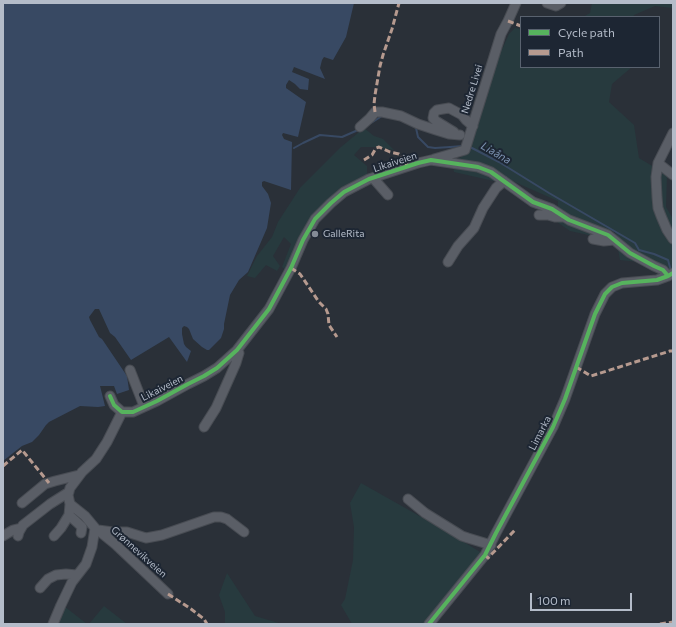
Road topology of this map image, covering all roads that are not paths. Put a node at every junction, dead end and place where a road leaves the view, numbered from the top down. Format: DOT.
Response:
graph roads {
  1 [pos="516,3"];
  2 [pos="547,3"];
  3 [pos="561,3"];
  4 [pos="473,126"];
  5 [pos="360,127"];
  6 [pos="673,133"];
  7 [pos="460,135"];
  8 [pos="468,140"];
  9 [pos="431,160"];
  10 [pos="658,163"];
  11 [pos="673,175"];
  12 [pos="374,178"];
  13 [pos="504,181"];
  14 [pos="388,195"];
  15 [pos="539,215"];
  16 [pos="565,217"];
  17 [pos="593,239"];
  18 [pos="673,239"];
  19 [pos="614,240"];
  20 [pos="448,262"];
  21 [pos="671,275"];
  22 [pos="237,350"];
  23 [pos="130,370"];
  24 [pos="110,396"];
  25 [pos="144,406"];
  26 [pos="122,412"];
  27 [pos="204,427"];
  28 [pos="79,476"];
  29 [pos="69,492"];
  30 [pos="408,499"];
  31 [pos="22,503"];
  32 [pos="70,504"];
  33 [pos="69,515"];
  34 [pos="96,529"];
  35 [pos="244,532"];
  36 [pos="81,533"];
  37 [pos="3,536"];
  38 [pos="54,536"];
  39 [pos="491,545"];
  40 [pos="77,575"];
  41 [pos="40,588"];
  42 [pos="168,594"];
  43 [pos="53,624"];
  44 [pos="429,624"];
  1 -- 4 [label="street, Nedre Livei"];
  2 -- 3 [label="street"];
  4 -- 7 [label="street"];
  4 -- 8 [label="street, Nedre Livei"];
  5 -- 7 [label="street"];
  6 -- 10 [label="street"];
  7 -- 8 [label="street"];
  8 -- 9 [label="street, Nedre Livei"];
  9 -- 12 [label="street, Likaiveien"];
  9 -- 13 [label="street, Likaiveien"];
  10 -- 11 [label="street"];
  10 -- 18 [label="street"];
  12 -- 14 [label="street"];
  12 -- 22 [label="street, Likaiveien"];
  13 -- 16 [label="street, Likaiveien"];
  13 -- 20 [label="street"];
  15 -- 16 [label="street"];
  16 -- 19 [label="street, Likaiveien"];
  17 -- 19 [label="street"];
  19 -- 21 [label="street, Likaiveien"];
  21 -- 39 [label="street, Limarka"];
  22 -- 25 [label="street, Likaiveien"];
  22 -- 27 [label="street"];
  23 -- 25 [label="street"];
  24 -- 26 [label="street"];
  25 -- 26 [label="street, Likaiveien"];
  26 -- 28 [label="street"];
  28 -- 29 [label="street"];
  28 -- 31 [label="street"];
  29 -- 32 [label="street"];
  29 -- 37 [label="street"];
  30 -- 39 [label="street"];
  32 -- 33 [label="street"];
  32 -- 34 [label="street, Grønnevikveien"];
  33 -- 36 [label="street"];
  33 -- 38 [label="street"];
  34 -- 35 [label="street"];
  34 -- 40 [label="street, Grønnevikveien"];
  34 -- 42 [label="street, Grønnevikveien"];
  39 -- 44 [label="street, Limarka"];
  40 -- 41 [label="street"];
  40 -- 43 [label="street, Grønnevikveien"];
}
